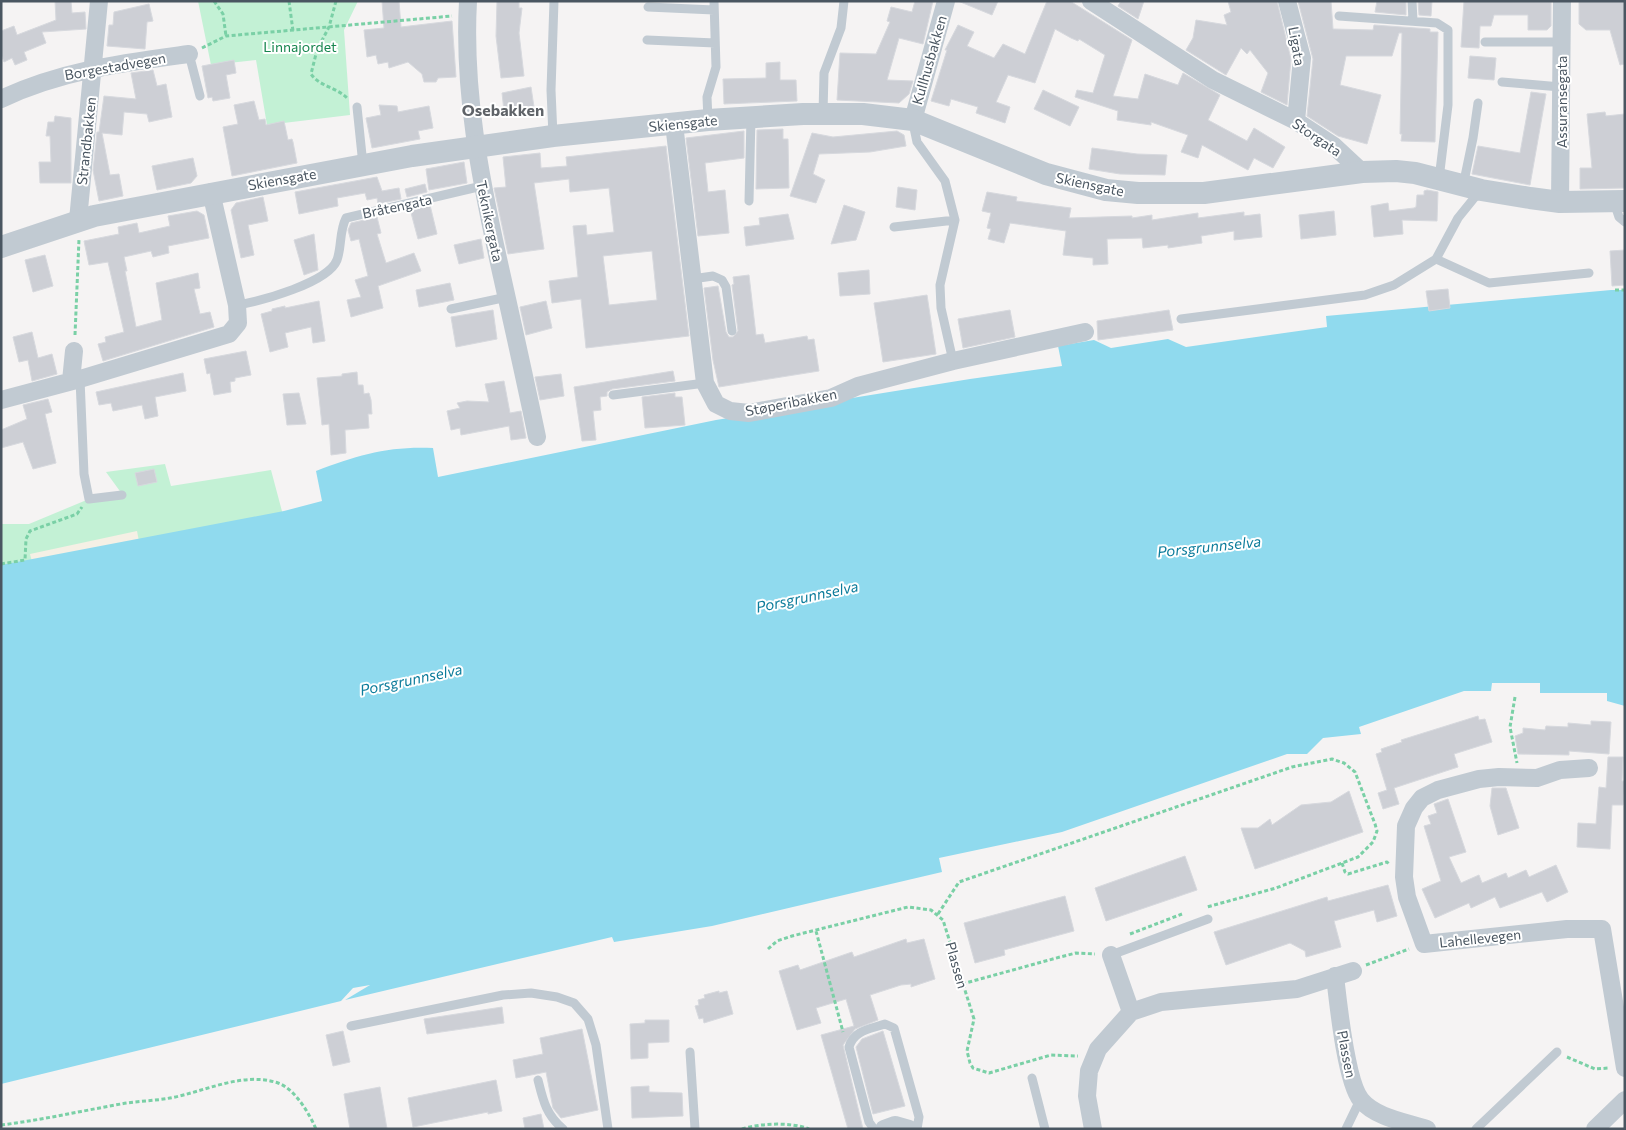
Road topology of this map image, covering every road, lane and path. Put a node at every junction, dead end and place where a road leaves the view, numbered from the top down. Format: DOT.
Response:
graph roads {
  1 [pos="99,1"];
  2 [pos="214,1"];
  3 [pos="289,1"];
  4 [pos="336,1"];
  5 [pos="554,1"];
  6 [pos="844,1"];
  7 [pos="946,1"];
  8 [pos="1091,1"];
  9 [pos="1287,1"];
  10 [pos="1412,1"];
  11 [pos="1562,1"];
  12 [pos="714,5"];
  13 [pos="648,6"];
  14 [pos="468,8"];
  15 [pos="1339,16"];
  16 [pos="1412,21"];
  17 [pos="329,27"];
  18 [pos="293,31"];
  19 [pos="226,36"];
  20 [pos="647,40"];
  21 [pos="1485,42"];
  22 [pos="1561,42"];
  23 [pos="715,43"];
  24 [pos="189,54"];
  25 [pos="93,68"];
  26 [pos="1502,82"];
  27 [pos="1561,87"];
  28 [pos="200,96"];
  29 [pos="1,99"];
  30 [pos="1478,103"];
  31 [pos="356,107"];
  32 [pos="823,114"];
  33 [pos="751,117"];
  34 [pos="708,120"];
  35 [pos="913,120"];
  36 [pos="1296,121"];
  37 [pos="674,124"];
  38 [pos="553,136"];
  39 [pos="477,145"];
  40 [pos="363,164"];
  41 [pos="1362,172"];
  42 [pos="1439,179"];
  43 [pos="482,186"];
  44 [pos="1472,188"];
  45 [pos="211,192"];
  46 [pos="749,201"];
  47 [pos="1560,202"];
  48 [pos="1619,202"];
  49 [pos="78,220"];
  50 [pos="955,220"];
  51 [pos="1625,222"];
  52 [pos="894,227"];
  53 [pos="1,247"];
  54 [pos="1436,259"];
  55 [pos="1589,273"];
  56 [pos="692,279"];
  57 [pos="1615,290"];
  58 [pos="1625,290"];
  59 [pos="507,296"];
  60 [pos="238,305"];
  61 [pos="451,309"];
  62 [pos="1181,319"];
  63 [pos="732,331"];
  64 [pos="1085,332"];
  65 [pos="74,351"];
  66 [pos="952,361"];
  67 [pos="76,380"];
  68 [pos="706,383"];
  69 [pos="613,395"];
  70 [pos="1,400"];
  71 [pos="537,437"];
  72 [pos="122,495"];
  73 [pos="89,498"];
  74 [pos="1,564"];
  75 [pos="1515,697"];
  76 [pos="1589,768"];
  77 [pos="1520,780"];
  78 [pos="1389,863"];
  79 [pos="1342,864"];
  80 [pos="1197,909"];
  81 [pos="1188,912"];
  82 [pos="938,914"];
  83 [pos="1208,919"];
  84 [pos="816,931"];
  85 [pos="1424,944"];
  86 [pos="768,949"];
  87 [pos="1111,955"];
  88 [pos="1353,971"];
  89 [pos="1335,976"];
  90 [pos="962,984"];
  91 [pos="1131,1012"];
  92 [pos="351,1026"];
  93 [pos="852,1038"];
  94 [pos="690,1052"];
  95 [pos="1557,1052"];
  96 [pos="1093,1059"];
  97 [pos="1624,1067"];
  98 [pos="1032,1078"];
  99 [pos="538,1080"];
  100 [pos="1360,1100"];
  101 [pos="1625,1100"];
  102 [pos="1,1125"];
  103 [pos="316,1129"];
  104 [pos="562,1129"];
  105 [pos="608,1129"];
  106 [pos="695,1129"];
  107 [pos="742,1129"];
  108 [pos="809,1129"];
  109 [pos="874,1129"];
  110 [pos="884,1129"];
  111 [pos="909,1129"];
  112 [pos="917,1129"];
  113 [pos="1045,1129"];
  114 [pos="1093,1129"];
  115 [pos="1346,1129"];
  116 [pos="1427,1129"];
  117 [pos="1476,1129"];
  118 [pos="1596,1129"];
  1 -- 25 [label="street, Strandbakken"];
  2 -- 19 [label="path"];
  3 -- 18 [label="path"];
  4 -- 17 [label="path"];
  5 -- 38 [label="lane"];
  6 -- 32 [label="lane"];
  7 -- 35 [label="street, Kullhusbakken"];
  8 -- 36 [label="street, Storgata"];
  9 -- 36 [label="street, Ligata"];
  10 -- 16 [label="lane"];
  11 -- 22 [label="street, Assuransegata"];
  12 -- 13 [label="lane"];
  12 -- 23 [label="lane"];
  14 -- 17 [label="path"];
  14 -- 39 [label="street, Teknikergata"];
  15 -- 16 [label="lane"];
  16 -- 42 [label="lane"];
  17 -- 18 [label="path"];
  17 -- 31 [label="path"];
  18 -- 19 [label="path"];
  19 -- 24 [label="path"];
  20 -- 23 [label="lane"];
  21 -- 22 [label="lane"];
  22 -- 27 [label="street, Assuransegata"];
  23 -- 34 [label="lane"];
  24 -- 25 [label="street, Borgestadvegen"];
  24 -- 28 [label="lane"];
  25 -- 29 [label="street, Borgestadvegen"];
  25 -- 49 [label="street, Strandbakken"];
  26 -- 27 [label="lane"];
  27 -- 47 [label="street, Assuransegata"];
  30 -- 44 [label="lane"];
  31 -- 40 [label="lane"];
  32 -- 33 [label="street, Skiensgate"];
  32 -- 35 [label="street, Skiensgate"];
  33 -- 34 [label="street, Skiensgate"];
  33 -- 46 [label="lane"];
  34 -- 37 [label="street, Skiensgate"];
  35 -- 41 [label="street, Skiensgate"];
  35 -- 50 [label="lane"];
  36 -- 41 [label="street, Storgata"];
  37 -- 38 [label="street, Skiensgate"];
  37 -- 56 [label="street, Støperibakken"];
  38 -- 39 [label="street, Skiensgate"];
  39 -- 40 [label="street, Skiensgate"];
  39 -- 43 [label="street, Teknikergata"];
  40 -- 45 [label="street, Skiensgate"];
  41 -- 42 [label="street"];
  42 -- 44 [label="street"];
  43 -- 59 [label="street, Teknikergata"];
  43 -- 60 [label="lane, Bråtengata"];
  44 -- 47 [label="street"];
  44 -- 54 [label="lane"];
  45 -- 49 [label="street, Skiensgate"];
  45 -- 60 [label="street"];
  47 -- 48 [label="street"];
  48 -- 51 [label="lane"];
  49 -- 53 [label="street, Skiensgate"];
  49 -- 65 [label="path"];
  50 -- 52 [label="lane"];
  50 -- 66 [label="lane"];
  54 -- 55 [label="lane"];
  54 -- 62 [label="lane"];
  56 -- 63 [label="lane"];
  56 -- 68 [label="street, Støperibakken"];
  57 -- 58 [label="path"];
  59 -- 61 [label="lane"];
  59 -- 71 [label="street, Teknikergata"];
  60 -- 67 [label="street"];
  64 -- 66 [label="street, Støperibakken"];
  65 -- 67 [label="street"];
  66 -- 68 [label="street, Støperibakken"];
  67 -- 70 [label="street"];
  67 -- 73 [label="lane"];
  68 -- 69 [label="lane"];
  72 -- 73 [label="lane"];
  73 -- 74 [label="path"];
  75 -- 77 [label="path"];
  76 -- 77 [label="street, Lahellevegen"];
  77 -- 85 [label="street, Lahellevegen"];
  78 -- 79 [label="path"];
  79 -- 80 [label="path"];
  79 -- 82 [label="path"];
  81 -- 87 [label="path"];
  82 -- 84 [label="path"];
  82 -- 90 [label="path, Plassen"];
  83 -- 87 [label="lane"];
  84 -- 86 [label="path"];
  84 -- 93 [label="path"];
  85 -- 88 [label="path"];
  85 -- 97 [label="street, Lahellevegen"];
  87 -- 90 [label="path"];
  87 -- 91 [label="street"];
  88 -- 89 [label="street"];
  89 -- 91 [label="street"];
  89 -- 100 [label="street, Plassen"];
  90 -- 96 [label="path, Plassen"];
  91 -- 96 [label="street"];
  92 -- 105 [label="lane"];
  93 -- 109 [label="lane"];
  93 -- 112 [label="lane"];
  94 -- 106 [label="lane"];
  95 -- 97 [label="path"];
  95 -- 117 [label="lane"];
  96 -- 114 [label="street"];
  98 -- 113 [label="lane"];
  99 -- 104 [label="lane"];
  100 -- 115 [label="lane"];
  100 -- 116 [label="street"];
  101 -- 118 [label="street"];
  102 -- 103 [label="path"];
  107 -- 108 [label="path"];
  110 -- 111 [label="street"];
}
